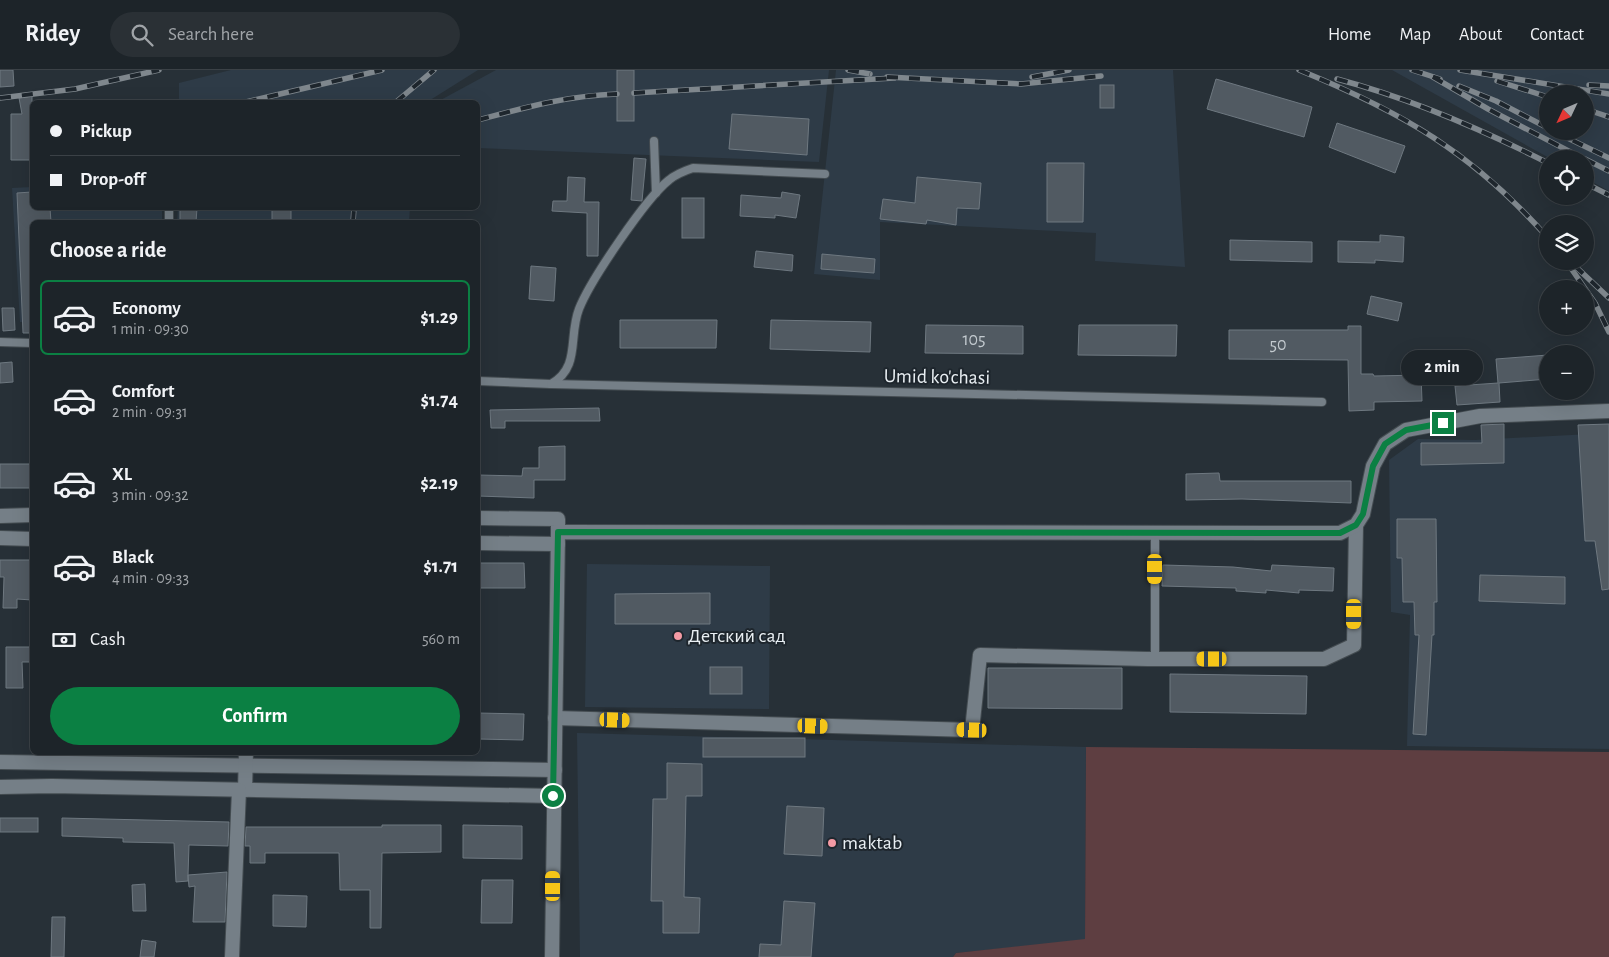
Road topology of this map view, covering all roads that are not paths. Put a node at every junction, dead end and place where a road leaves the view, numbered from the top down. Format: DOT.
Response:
graph roads {
  1 [pos="654,141"];
  2 [pos="825,174"];
  3 [pos="656,193"];
  4 [pos="0,342"];
  5 [pos="30,343"];
  6 [pos="480,381"];
  7 [pos="551,384"];
  8 [pos="1322,402"];
  9 [pos="1609,411"];
  10 [pos="30,515"];
  11 [pos="0,516"];
  12 [pos="480,518"];
  13 [pos="1356,525"];
  14 [pos="1155,533"];
  15 [pos="0,538"];
  16 [pos="558,538"];
  17 [pos="30,539"];
  18 [pos="480,543"];
  19 [pos="1155,659"];
  20 [pos="555,718"];
  21 [pos="246,759"];
  22 [pos="0,762"];
  23 [pos="52,762"];
  24 [pos="555,770"];
  25 [pos="52,786"];
  26 [pos="0,787"];
  27 [pos="242,790"];
  28 [pos="553,796"];
  29 [pos="232,957"];
  30 [pos="552,957"];
  1 -- 3 [label="lane"];
  2 -- 3 [label="lane"];
  3 -- 7 [label="lane"];
  4 -- 5 [label="lane"];
  6 -- 7 [label="lane, Umid ko'chasi"];
  7 -- 8 [label="lane, Umid ko'chasi"];
  9 -- 13 [label="street"];
  10 -- 11 [label="street"];
  12 -- 16 [label="street"];
  13 -- 14 [label="street"];
  13 -- 19 [label="street"];
  14 -- 16 [label="street"];
  14 -- 19 [label="lane"];
  15 -- 17 [label="street"];
  16 -- 18 [label="street"];
  16 -- 20 [label="street"];
  19 -- 20 [label="street"];
  20 -- 24 [label="street"];
  21 -- 23 [label="street"];
  21 -- 24 [label="street"];
  21 -- 27 [label="street"];
  22 -- 23 [label="street"];
  23 -- 25 [label="street"];
  24 -- 28 [label="street"];
  25 -- 26 [label="street"];
  25 -- 27 [label="street"];
  27 -- 28 [label="street"];
  27 -- 29 [label="street"];
  28 -- 30 [label="street"];
}
